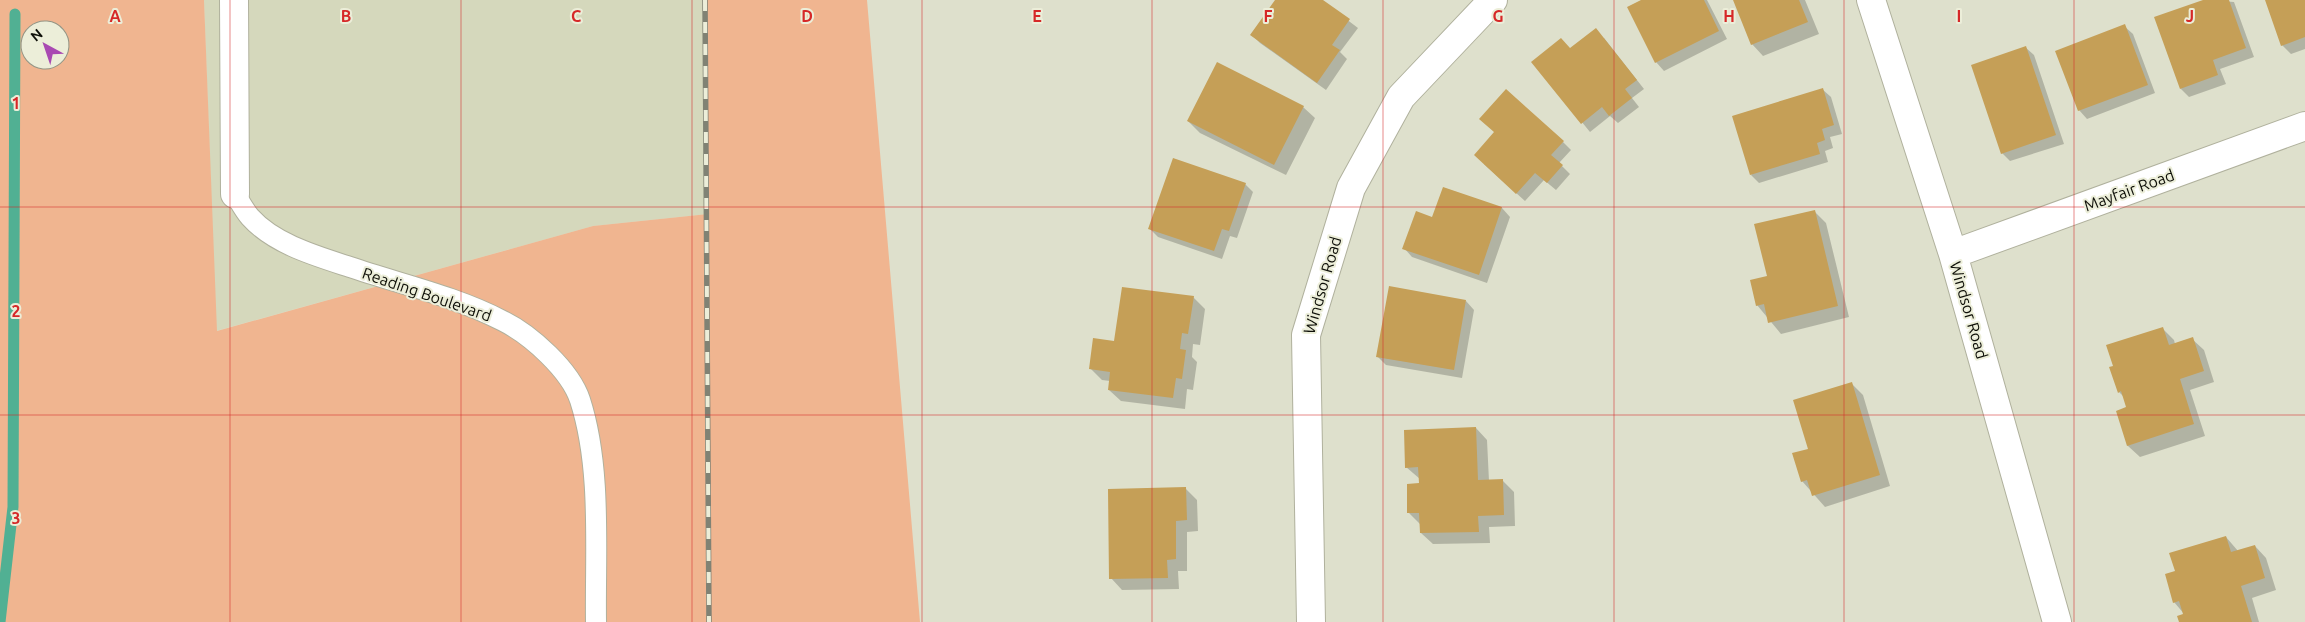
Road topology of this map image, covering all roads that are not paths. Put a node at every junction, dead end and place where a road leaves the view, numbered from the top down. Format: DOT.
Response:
graph roads {
  1 [pos="234,0"];
  2 [pos="1493,0"];
  3 [pos="1870,0"];
  4 [pos="2305,126"];
  5 [pos="235,194"];
  6 [pos="1953,254"];
  7 [pos="596,622"];
  8 [pos="1311,622"];
  9 [pos="2057,622"];
  1 -- 5 [label="street, Reading Boulevard"];
  2 -- 8 [label="street, Windsor Road"];
  3 -- 6 [label="street, Windsor Road"];
  4 -- 6 [label="street, Mayfair Road"];
  5 -- 7 [label="lane, Reading Boulevard"];
  6 -- 9 [label="street, Windsor Road"];
}
